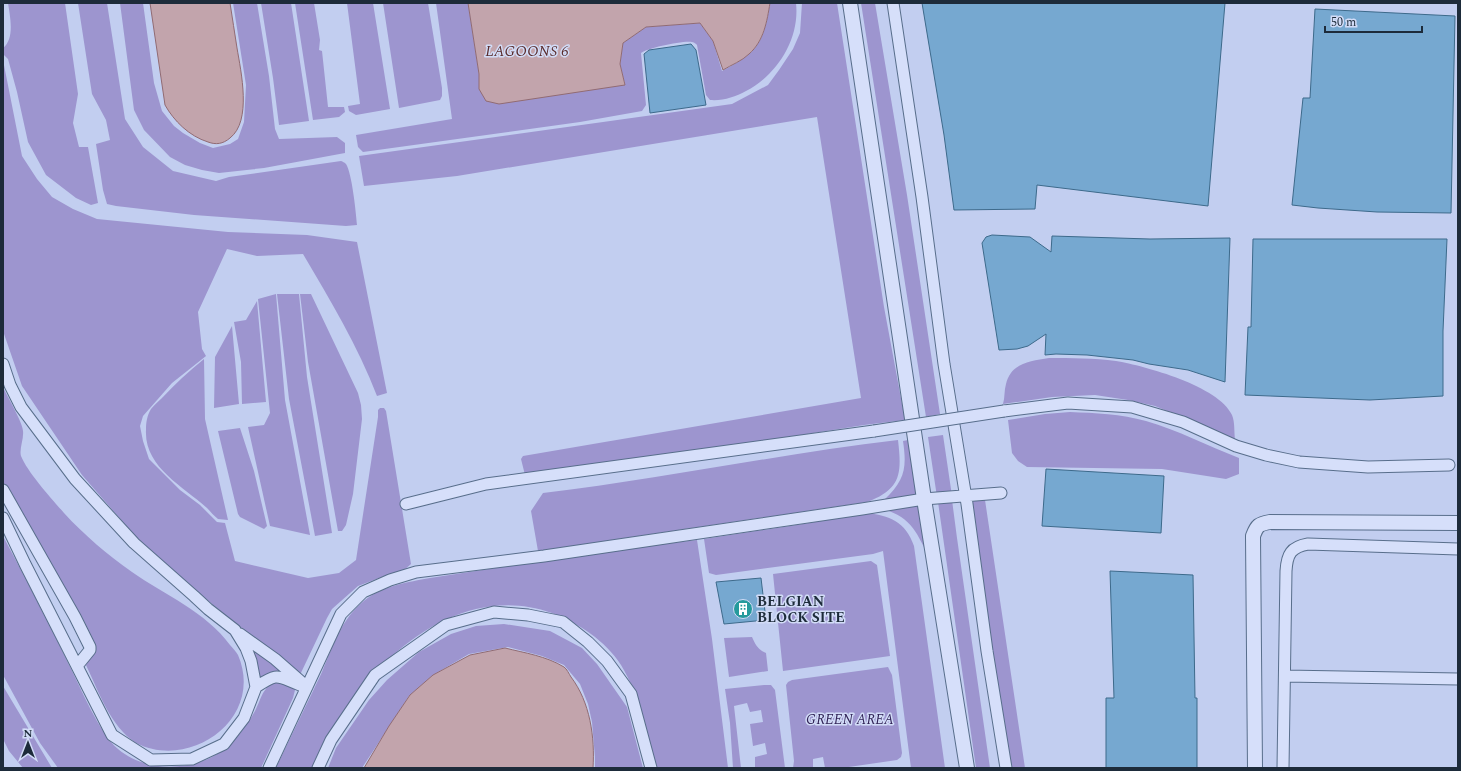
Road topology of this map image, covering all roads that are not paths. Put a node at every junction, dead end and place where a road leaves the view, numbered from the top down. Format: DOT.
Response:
graph roads {
  1 [pos="850,3"];
  2 [pos="893,3"];
  3 [pos="3,364"];
  4 [pos="1449,465"];
  5 [pos="3,490"];
  6 [pos="1001,493"];
  7 [pos="966,496"];
  8 [pos="924,499"];
  9 [pos="406,504"];
  10 [pos="3,518"];
  11 [pos="1458,523"];
  12 [pos="1458,548"];
  13 [pos="235,630"];
  14 [pos="77,666"];
  15 [pos="1284,676"];
  16 [pos="1458,679"];
  17 [pos="256,687"];
  18 [pos="307,687"];
  19 [pos="269,768"];
  20 [pos="318,768"];
  21 [pos="652,768"];
  22 [pos="967,768"];
  23 [pos="1006,768"];
  24 [pos="1255,768"];
  25 [pos="1284,768"];
  1 -- 8 [label="street"];
  2 -- 7 [label="street"];
  3 -- 13 [label="street"];
  4 -- 9 [label="street, bridge"];
  5 -- 14 [label="street"];
  6 -- 7 [label="street"];
  7 -- 8 [label="street"];
  7 -- 23 [label="street"];
  8 -- 18 [label="street"];
  8 -- 22 [label="street"];
  10 -- 14 [label="street"];
  11 -- 24 [label="street"];
  12 -- 15 [label="street"];
  13 -- 17 [label="street"];
  13 -- 18 [label="street"];
  14 -- 17 [label="street"];
  15 -- 16 [label="street"];
  15 -- 25 [label="street"];
  17 -- 18 [label="street"];
  18 -- 19 [label="street"];
  20 -- 21 [label="street"];
}
